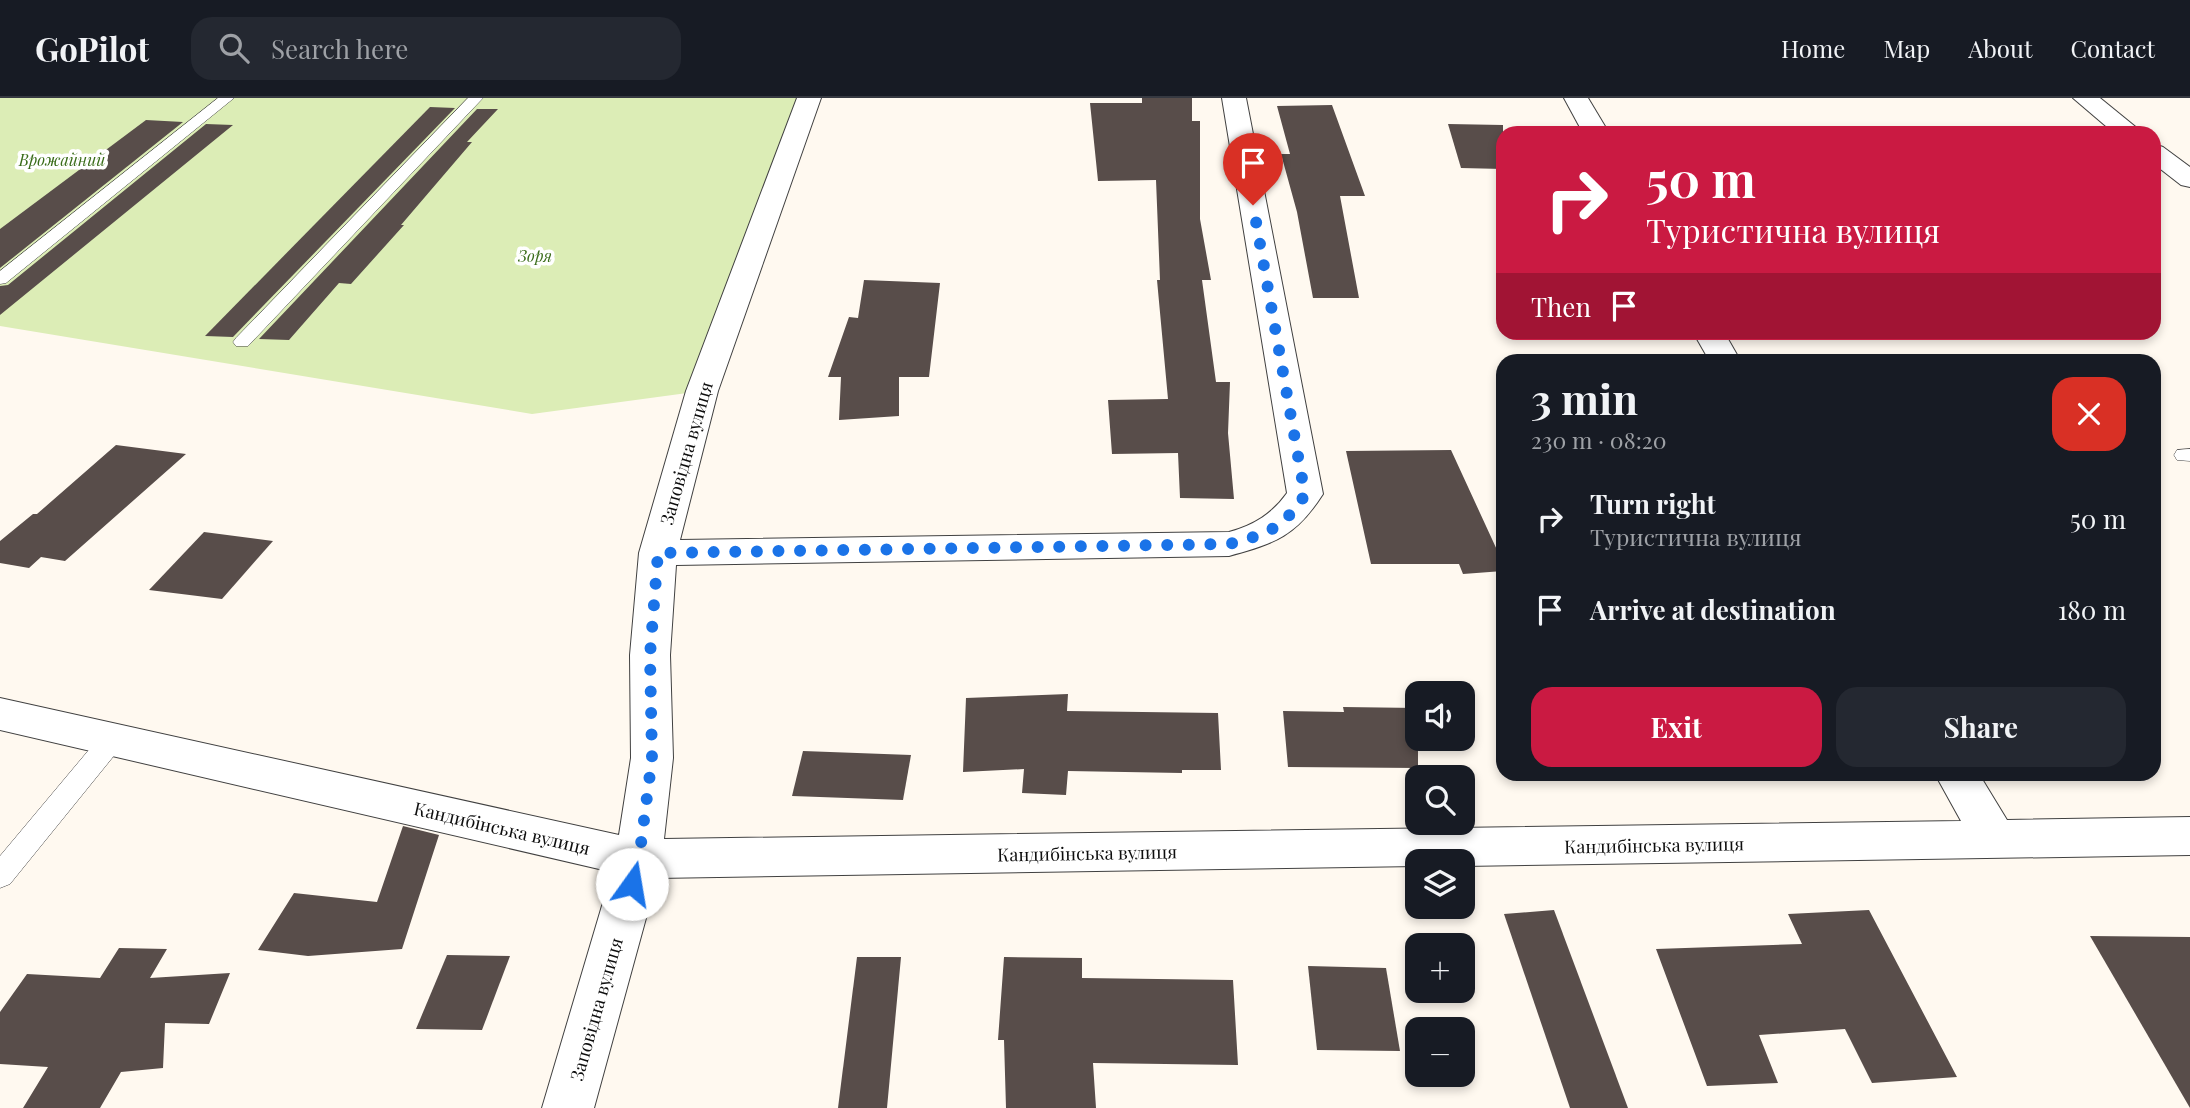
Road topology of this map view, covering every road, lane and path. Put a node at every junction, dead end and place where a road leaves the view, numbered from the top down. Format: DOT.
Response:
graph roads {
  1 [pos="227,98"];
  2 [pos="476,98"];
  3 [pos="809,98"];
  4 [pos="1234,98"];
  5 [pos="1576,98"];
  6 [pos="2085,98"];
  7 [pos="1592,126"];
  8 [pos="2121,126"];
  9 [pos="2161,157"];
  10 [pos="2190,179"];
  11 [pos="0,279"];
  12 [pos="242,342"];
  13 [pos="658,553"];
  14 [pos="0,714"];
  15 [pos="112,740"];
  16 [pos="1961,781"];
  17 [pos="2190,836"];
  18 [pos="1995,840"];
  19 [pos="639,859"];
  20 [pos="0,876"];
  21 [pos="568,1108"];
  1 -- 11 [label="lane"];
  2 -- 12 [label="lane"];
  3 -- 13 [label="street, Заповідна вулиця"];
  4 -- 13 [label="street"];
  5 -- 7 [label="street"];
  6 -- 8 [label="street"];
  9 -- 10 [label="street"];
  13 -- 19 [label="street, Заповідна вулиця"];
  14 -- 15 [label="street, Кандибінська вулиця"];
  15 -- 19 [label="street, Кандибінська вулиця"];
  15 -- 20 [label="lane"];
  16 -- 18 [label="street"];
  17 -- 18 [label="street, Кандибінська вулиця"];
  18 -- 19 [label="street, Кандибінська вулиця"];
  19 -- 21 [label="street, Заповідна вулиця"];
}
